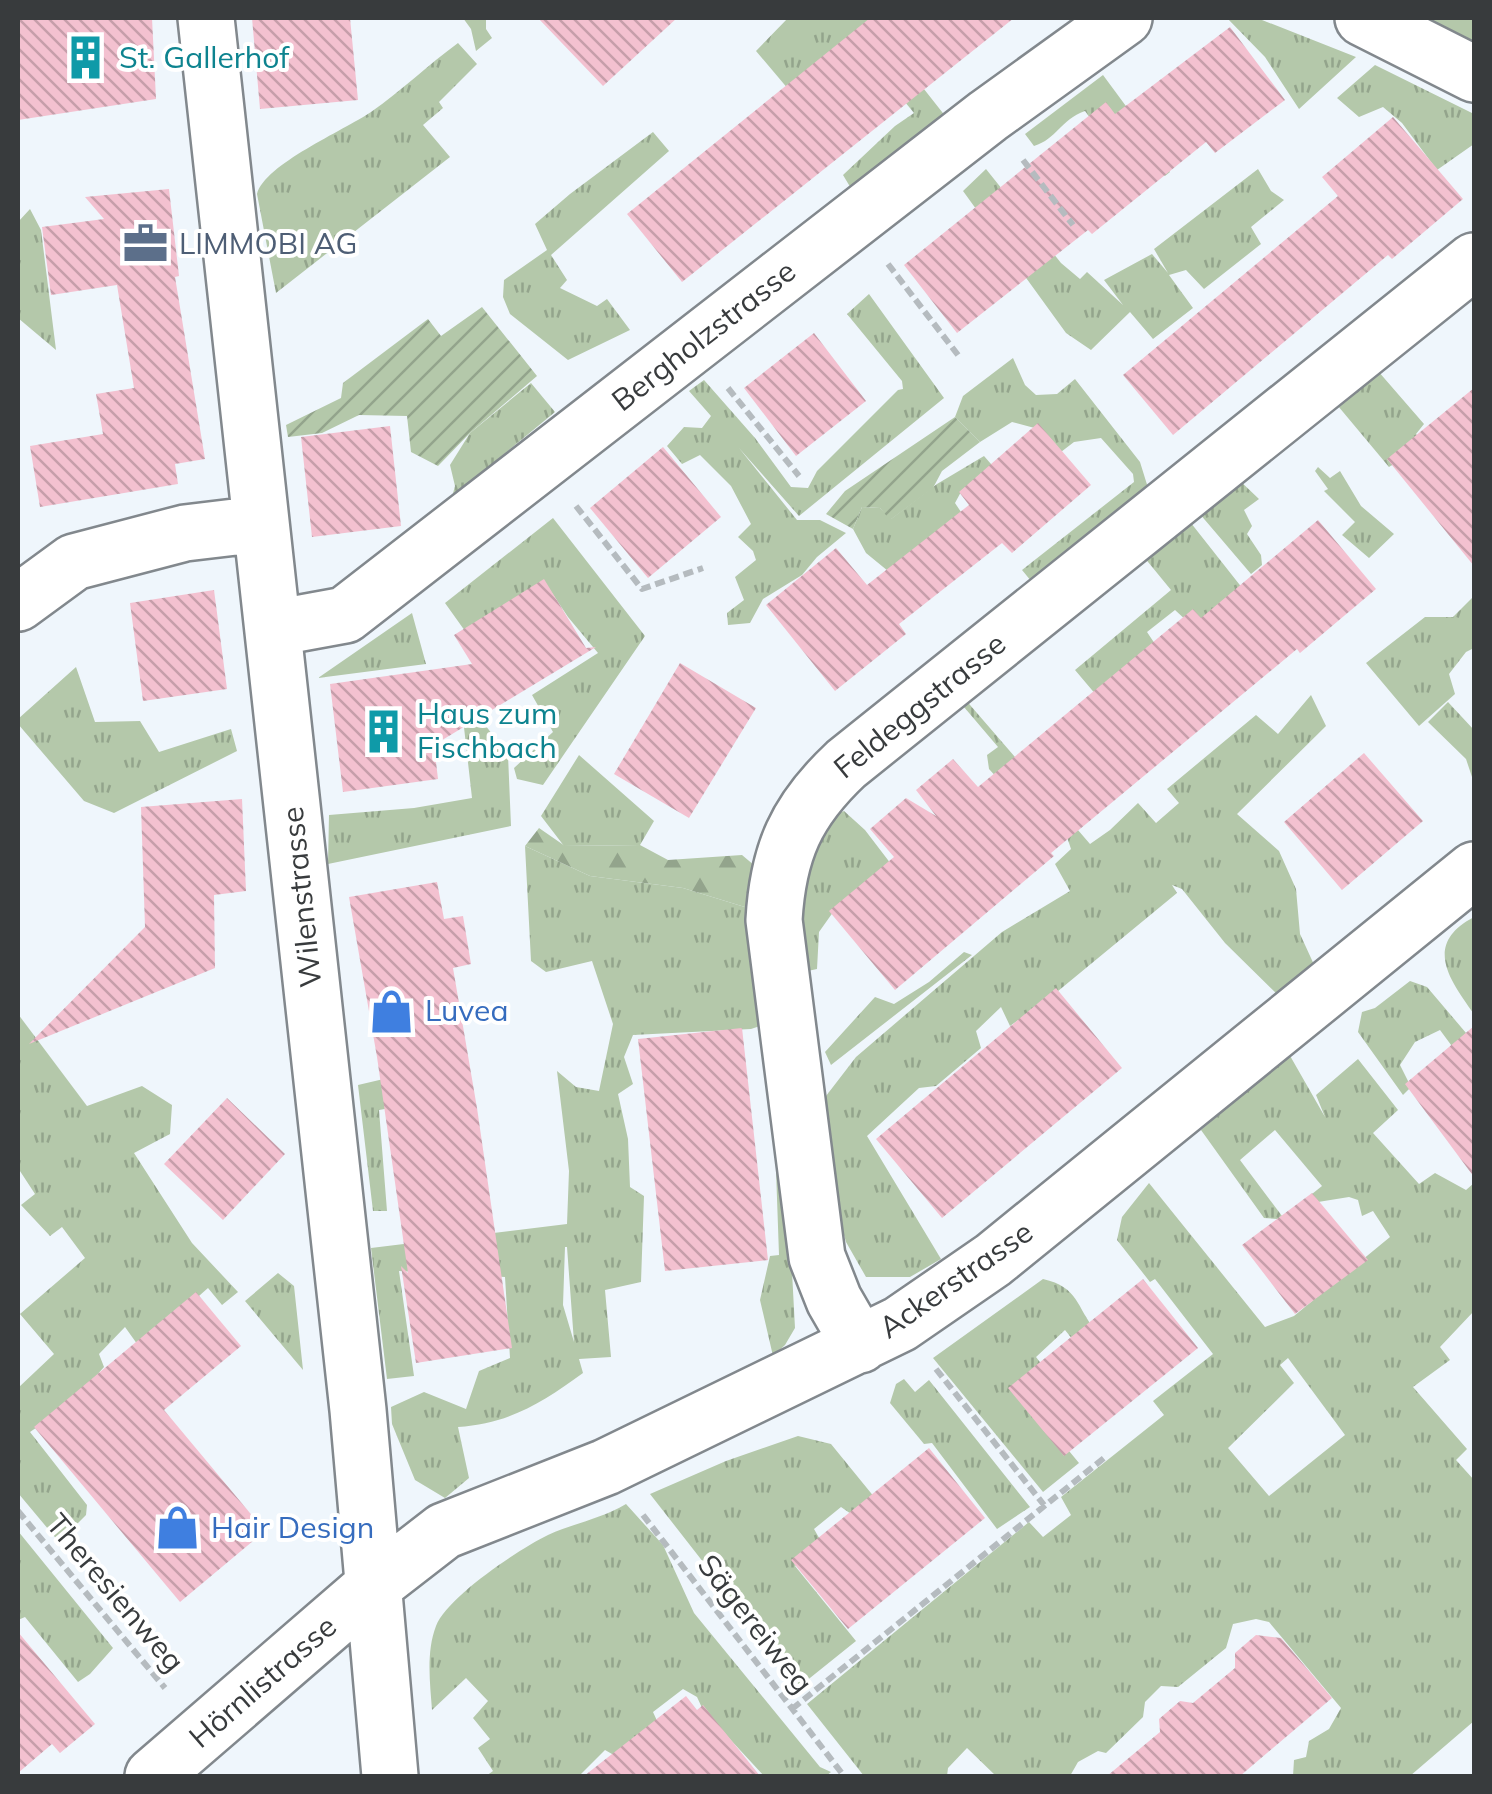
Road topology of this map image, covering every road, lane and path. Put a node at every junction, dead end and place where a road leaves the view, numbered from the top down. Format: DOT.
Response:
graph roads {
  1 [pos="206,18"];
  2 [pos="1124,18"];
  3 [pos="1363,18"];
  4 [pos="1474,74"];
  5 [pos="988,116"];
  6 [pos="854,220"];
  7 [pos="1073,225"];
  8 [pos="1474,261"];
  9 [pos="692,345"];
  10 [pos="958,355"];
  11 [pos="541,462"];
  12 [pos="798,476"];
  13 [pos="260,524"];
  14 [pos="703,568"];
  15 [pos="18,603"];
  16 [pos="274,628"];
  17 [pos="1474,870"];
  18 [pos="860,1345"];
  19 [pos="935,1368"];
  20 [pos="1104,1458"];
  21 [pos="1044,1506"];
  22 [pos="18,1511"];
  23 [pos="642,1513"];
  24 [pos="373,1586"];
  25 [pos="166,1689"];
  26 [pos="792,1709"];
  27 [pos="153,1776"];
  28 [pos="390,1776"];
  29 [pos="842,1776"];
  1 -- 13 [label="street, Wilenstrasse"];
  2 -- 5 [label="street, Bergholzstrasse"];
  3 -- 4 [label="street"];
  5 -- 6 [label="street, Bergholzstrasse"];
  5 -- 7 [label="path"];
  6 -- 9 [label="street, Bergholzstrasse"];
  6 -- 10 [label="path"];
  8 -- 18 [label="street, Feldeggstrasse"];
  9 -- 11 [label="street, Bergholzstrasse"];
  9 -- 12 [label="path"];
  11 -- 14 [label="path"];
  11 -- 16 [label="street, Bergholzstrasse"];
  13 -- 15 [label="street"];
  13 -- 16 [label="street, Wilenstrasse"];
  16 -- 24 [label="street, Wilenstrasse"];
  17 -- 18 [label="street, Ackerstrasse"];
  18 -- 24 [label="street, Ackerstrasse"];
  19 -- 21 [label="path"];
  20 -- 21 [label="path"];
  21 -- 26 [label="path"];
  22 -- 25 [label="path, Theresienweg"];
  23 -- 26 [label="path, Sägereiweg"];
  24 -- 27 [label="street, Hörnlistrasse"];
  24 -- 28 [label="street, Wilenstrasse"];
  26 -- 29 [label="path, Sägereiweg"];
}
